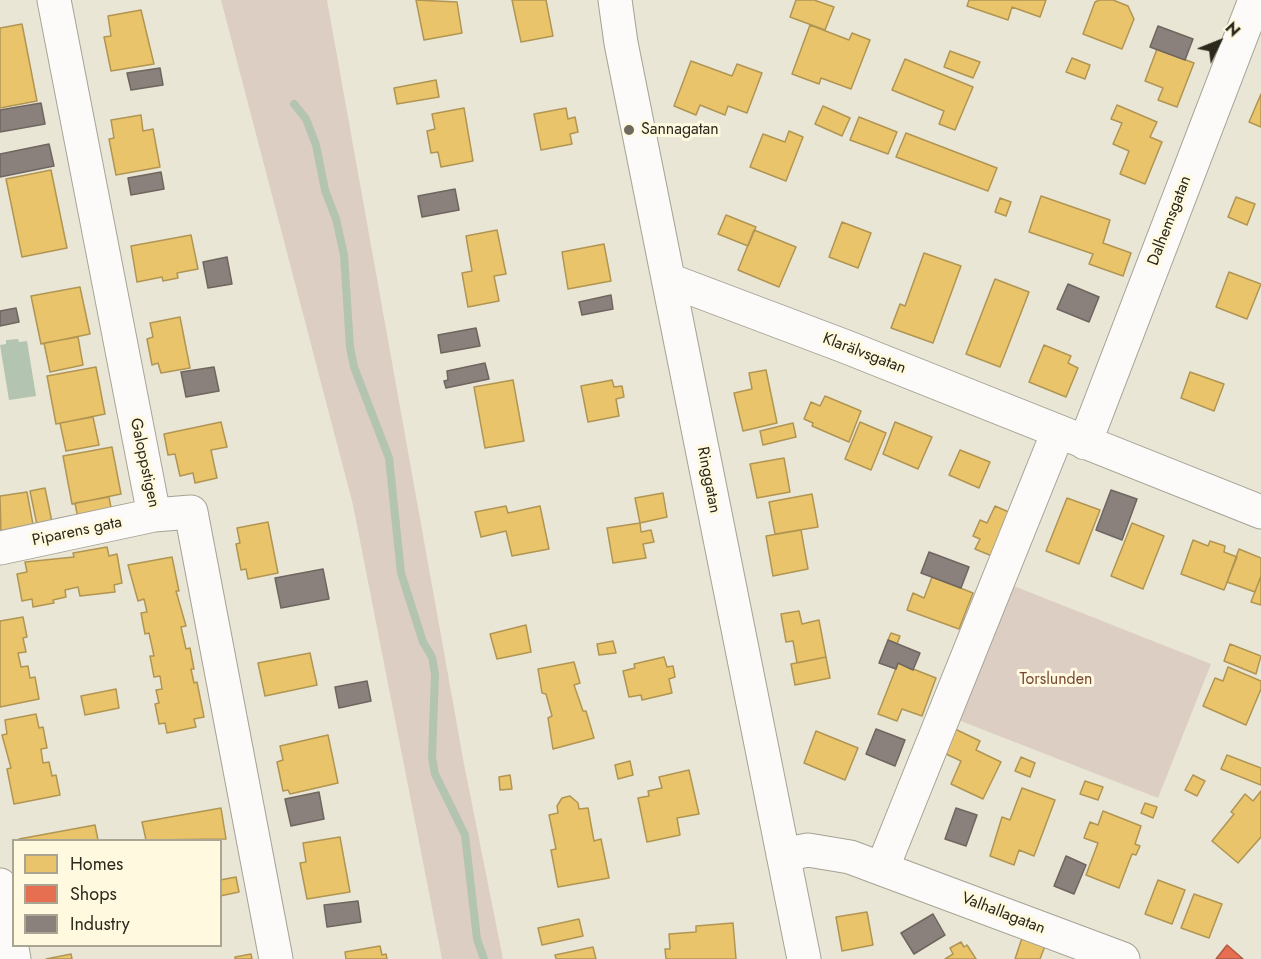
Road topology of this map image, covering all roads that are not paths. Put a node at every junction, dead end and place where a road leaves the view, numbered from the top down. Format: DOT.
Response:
graph roads {
  1 [pos="54,0"];
  2 [pos="615,0"];
  3 [pos="1248,6"];
  4 [pos="669,280"];
  5 [pos="1072,437"];
  6 [pos="1261,512"];
  7 [pos="154,515"];
  8 [pos="0,548"];
  9 [pos="783,855"];
  10 [pos="882,869"];
  11 [pos="0,885"];
  12 [pos="14,959"];
  13 [pos="276,959"];
  14 [pos="804,959"];
  15 [pos="1123,959"];
  1 -- 7 [label="street, Galoppstigen"];
  2 -- 4 [label="street, Ringgatan"];
  3 -- 5 [label="street, Dalhemsgatan"];
  4 -- 5 [label="street, Klarälvsgatan"];
  4 -- 9 [label="street, Ringgatan"];
  5 -- 6 [label="street, Klarälvsgatan"];
  5 -- 10 [label="street"];
  7 -- 8 [label="street, Piparens gata"];
  7 -- 13 [label="street, Galoppstigen"];
  9 -- 10 [label="street, Valhallagatan"];
  9 -- 14 [label="street, Ringgatan"];
  10 -- 15 [label="street, Valhallagatan"];
  11 -- 12 [label="street"];
}
